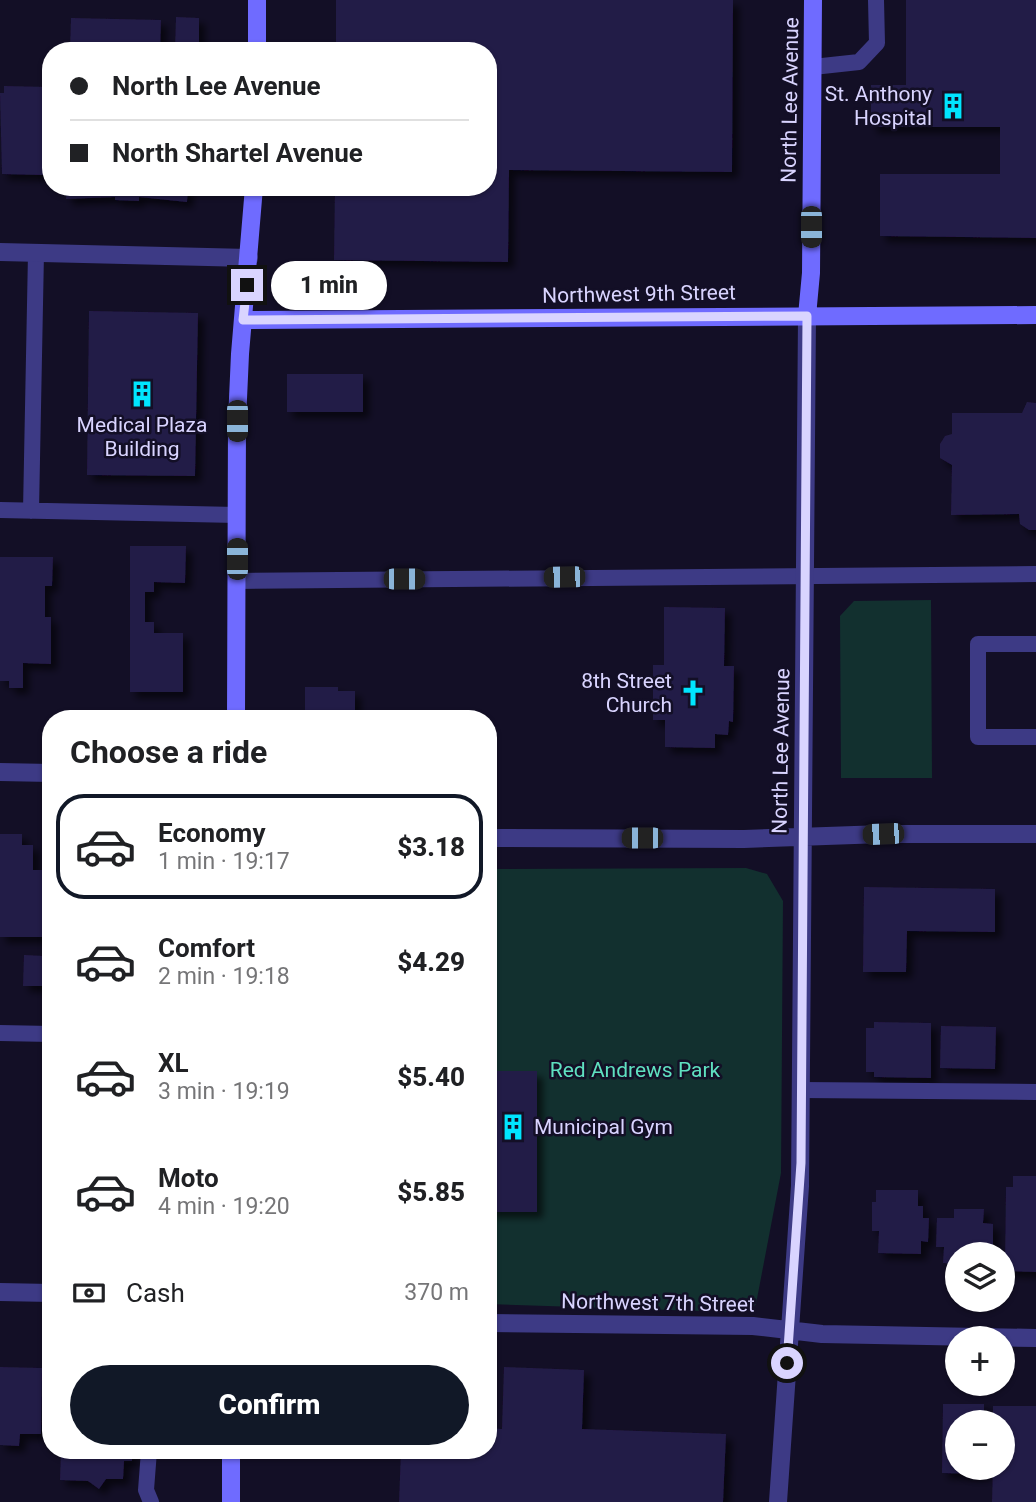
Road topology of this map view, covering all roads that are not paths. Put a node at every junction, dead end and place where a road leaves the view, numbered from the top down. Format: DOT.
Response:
graph roads {
  1 [pos="257,0"];
  2 [pos="813,0"];
  3 [pos="876,0"];
  4 [pos="257,42"];
  5 [pos="813,67"];
  6 [pos="253,196"];
  7 [pos="0,252"];
  8 [pos="36,253"];
  9 [pos="249,258"];
  10 [pos="1036,315"];
  11 [pos="807,316"];
  12 [pos="243,320"];
  13 [pos="0,510"];
  14 [pos="31,510"];
  15 [pos="237,515"];
  16 [pos="1036,574"];
  17 [pos="805,575"];
  18 [pos="237,581"];
  19 [pos="1036,644"];
  20 [pos="236,710"];
  21 [pos="1036,737"];
  22 [pos="0,772"];
  23 [pos="42,774"];
  24 [pos="1036,834"];
  25 [pos="803,837"];
  26 [pos="497,838"];
  27 [pos="0,1033"];
  28 [pos="42,1034"];
  29 [pos="801,1090"];
  30 [pos="1036,1091"];
  31 [pos="0,1292"];
  32 [pos="42,1293"];
  33 [pos="497,1323"];
  34 [pos="789,1330"];
  35 [pos="1036,1338"];
  36 [pos="148,1459"];
  37 [pos="231,1459"];
  38 [pos="151,1502"];
  39 [pos="231,1502"];
  40 [pos="778,1502"];
  1 -- 4 [label="street"];
  2 -- 5 [label="street, North Lee Avenue"];
  3 -- 5 [label="lane"];
  5 -- 11 [label="street, North Lee Avenue"];
  6 -- 9 [label="street"];
  7 -- 8 [label="street"];
  8 -- 9 [label="street"];
  8 -- 14 [label="lane"];
  9 -- 12 [label="street"];
  10 -- 11 [label="street, Northwest 9th Street"];
  11 -- 12 [label="street, Northwest 9th Street"];
  11 -- 17 [label="street, North Lee Avenue"];
  12 -- 15 [label="street"];
  13 -- 14 [label="lane"];
  14 -- 15 [label="lane"];
  15 -- 18 [label="street"];
  16 -- 17 [label="lane"];
  17 -- 18 [label="lane"];
  17 -- 25 [label="street, North Lee Avenue"];
  18 -- 20 [label="street"];
  19 -- 21 [label="lane"];
  22 -- 23 [label="street"];
  24 -- 25 [label="street"];
  25 -- 26 [label="street"];
  25 -- 29 [label="street, North Lee Avenue"];
  27 -- 28 [label="lane"];
  29 -- 30 [label="lane"];
  29 -- 34 [label="street, North Lee Avenue"];
  31 -- 32 [label="street"];
  33 -- 34 [label="street, Northwest 7th Street"];
  34 -- 35 [label="street, Northwest 7th Street"];
  34 -- 40 [label="street, North Lee Avenue"];
  36 -- 38 [label="lane"];
  37 -- 39 [label="street"];
}
